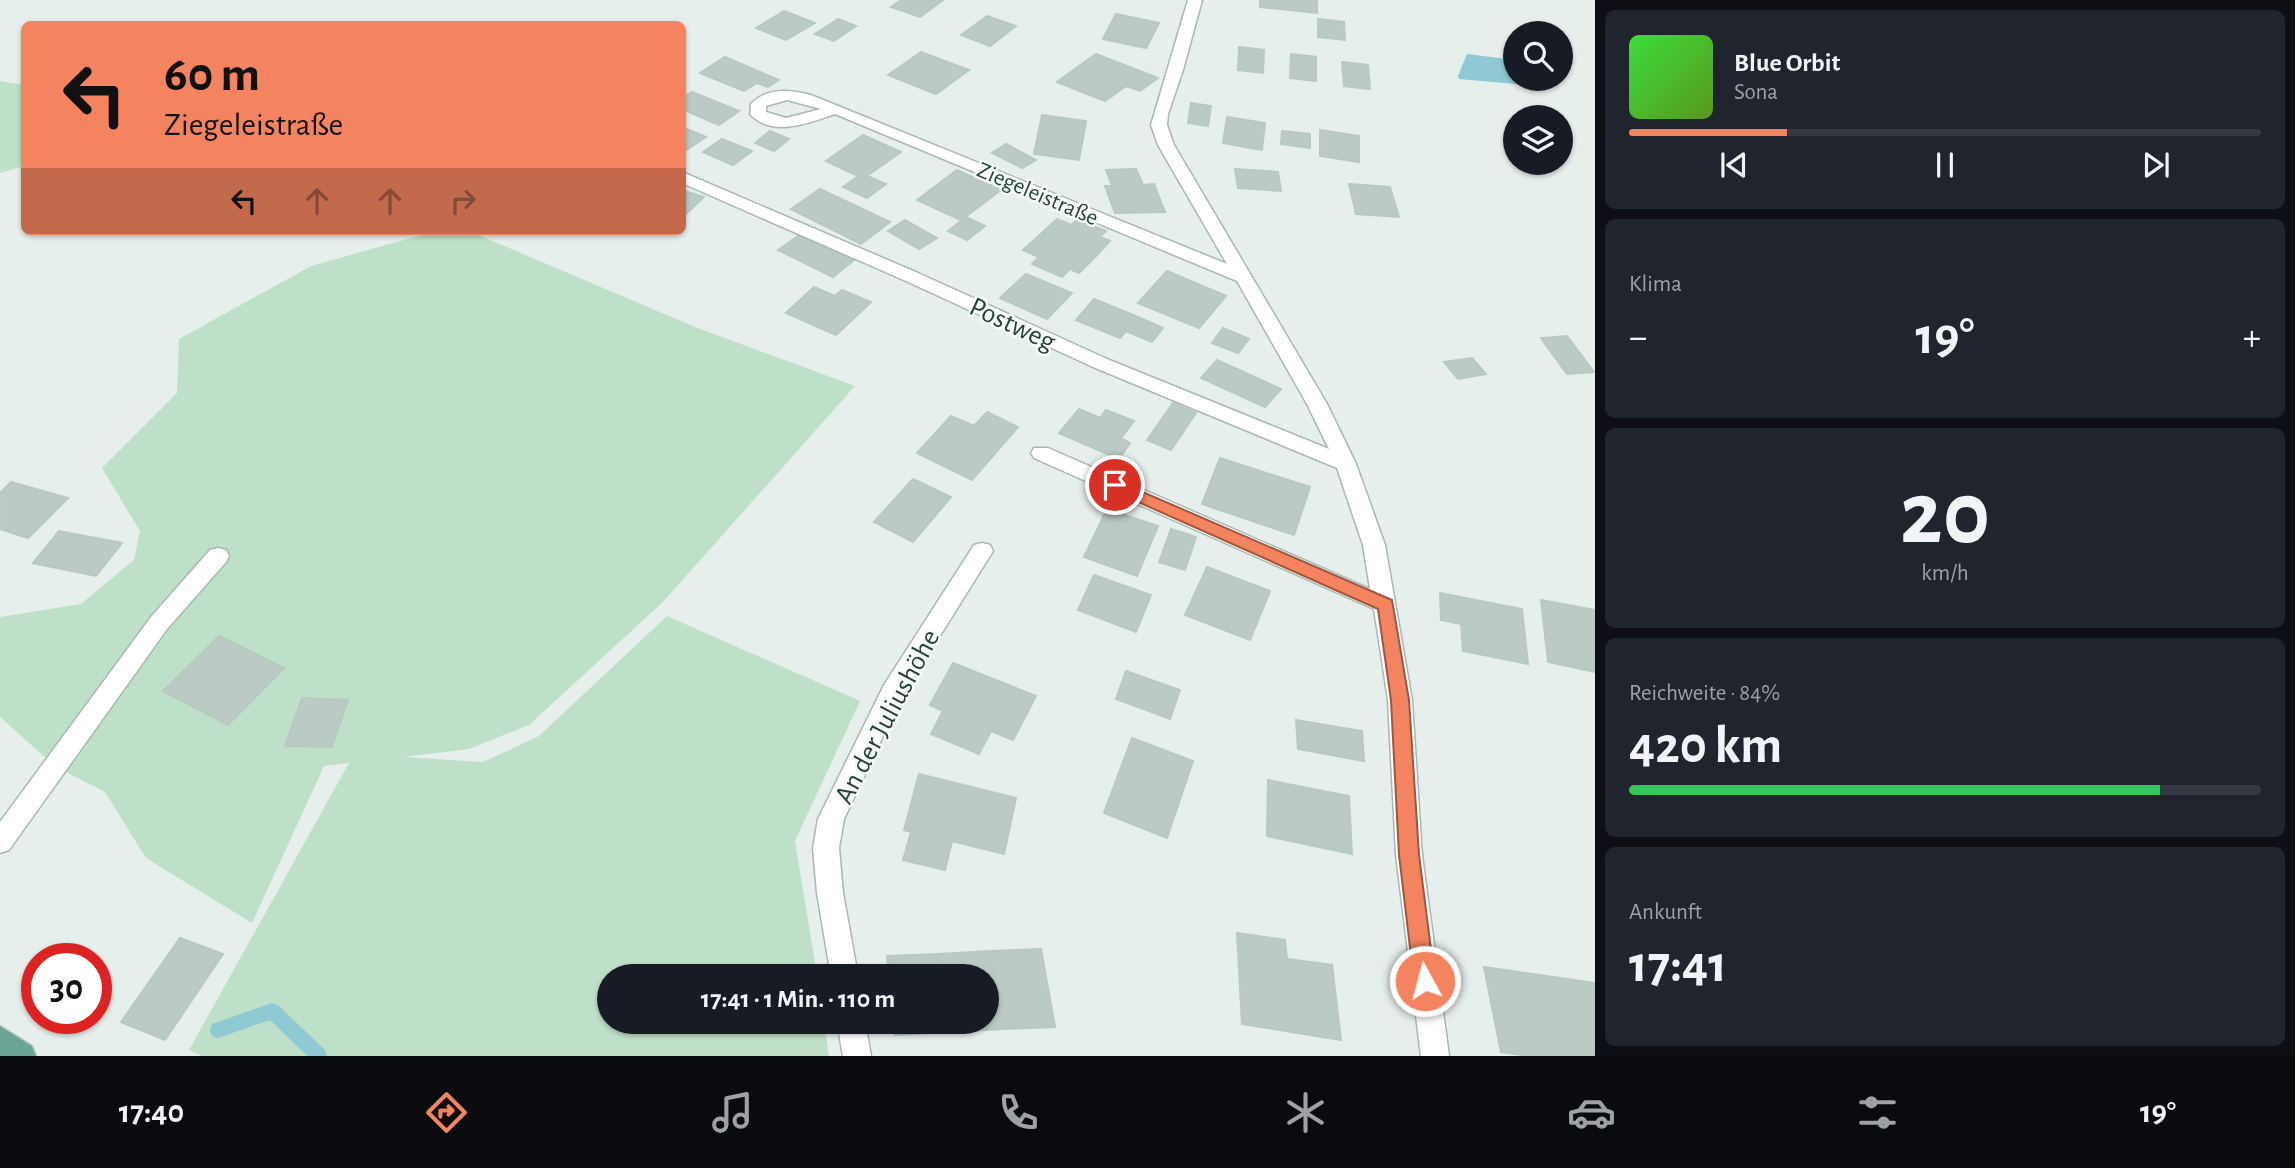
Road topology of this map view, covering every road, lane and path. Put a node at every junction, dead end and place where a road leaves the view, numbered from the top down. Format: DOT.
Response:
graph roads {
  1 [pos="1195,0"];
  2 [pos="835,109"];
  3 [pos="686,179"];
  4 [pos="1242,277"];
  5 [pos="1041,453"];
  6 [pos="1346,464"];
  7 [pos="982,551"];
  8 [pos="218,556"];
  9 [pos="1386,605"];
  10 [pos="0,842"];
  11 [pos="842,964"];
  12 [pos="853,1034"];
  13 [pos="0,1040"];
  14 [pos="22,1056"];
  15 [pos="857,1056"];
  16 [pos="1435,1056"];
  1 -- 4 [label="street"];
  2 -- 4 [label="street, Ziegeleistraße"];
  3 -- 6 [label="street, Postweg"];
  4 -- 6 [label="street"];
  5 -- 9 [label="street"];
  6 -- 9 [label="street"];
  7 -- 11 [label="street, An der Juliushöhe"];
  8 -- 10 [label="street"];
  9 -- 16 [label="street"];
  12 -- 15 [label="street"];
  13 -- 14 [label="main road"];
}
